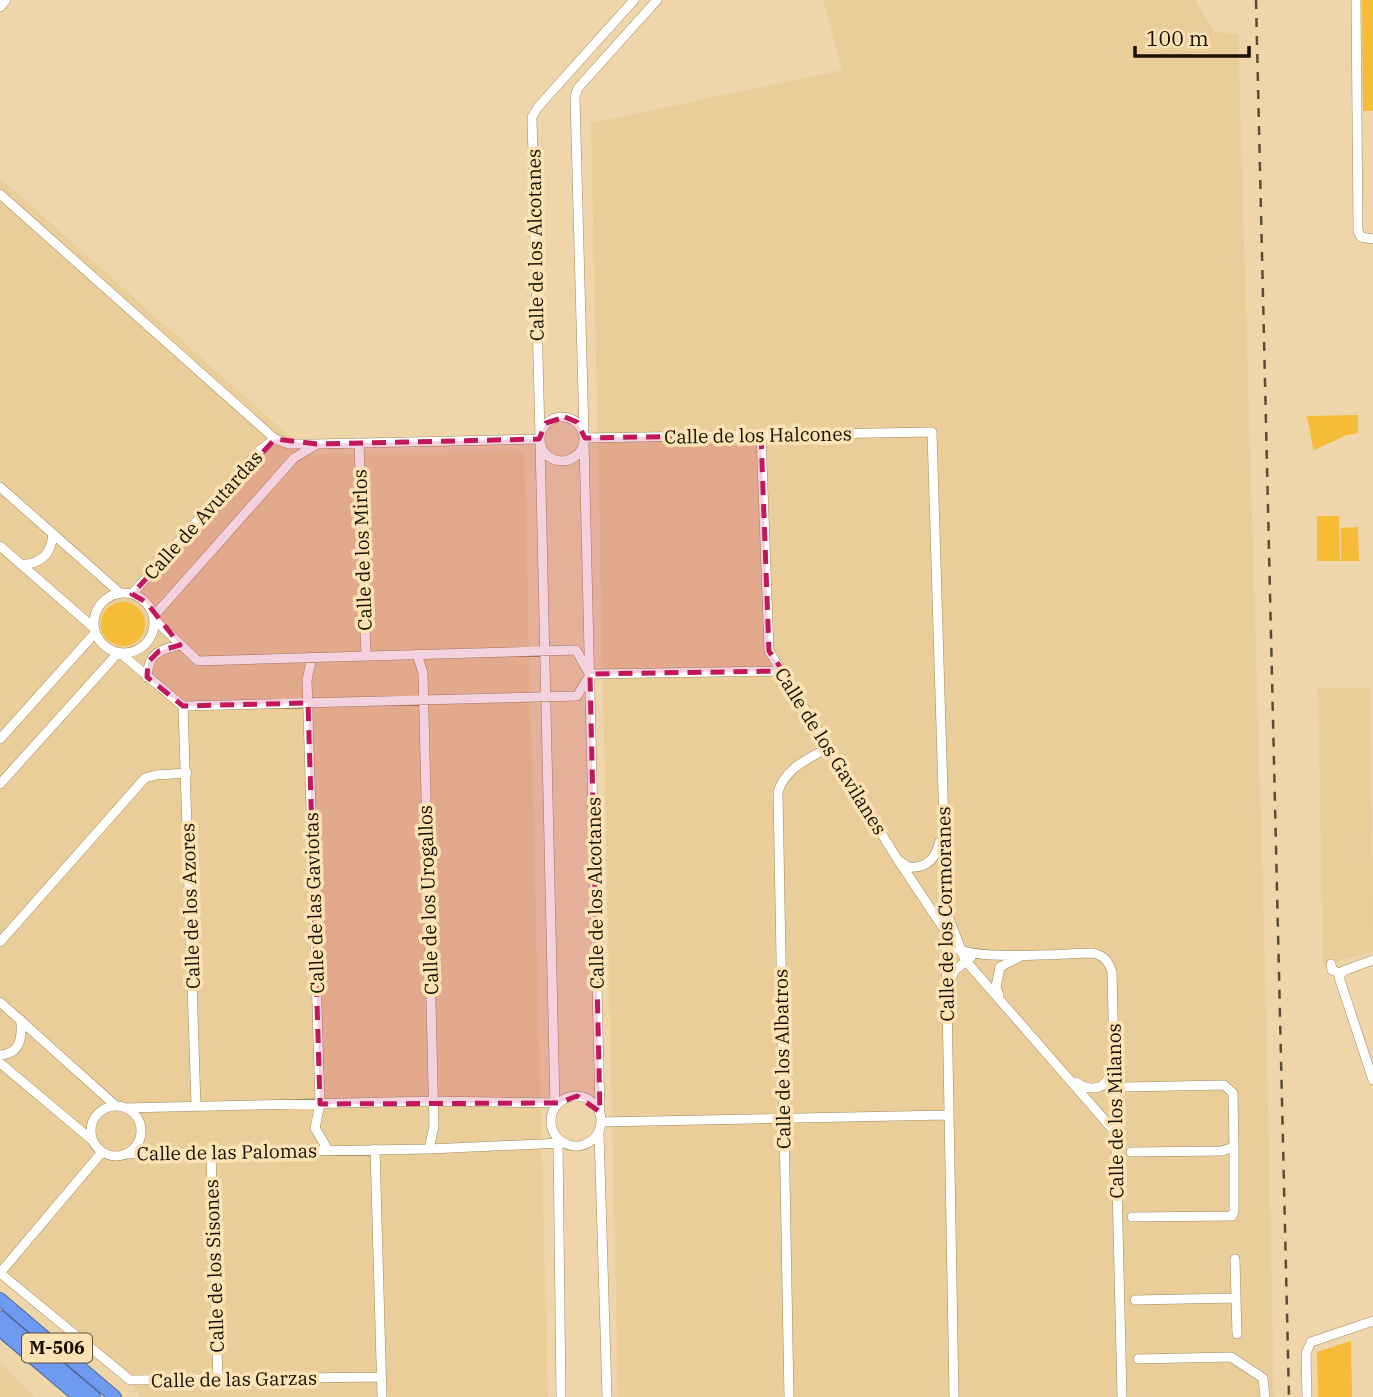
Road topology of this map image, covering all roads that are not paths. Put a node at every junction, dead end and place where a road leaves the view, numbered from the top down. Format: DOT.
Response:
graph roads {
  1 [pos="6,0"];
  2 [pos="634,0"];
  3 [pos="657,0"];
  4 [pos="1356,0"];
  5 [pos="0,7"];
  6 [pos="0,194"];
  7 [pos="1373,239"];
  8 [pos="932,432"];
  9 [pos="761,435"];
  10 [pos="584,438"];
  11 [pos="275,439"];
  12 [pos="540,439"];
  13 [pos="359,443"];
  14 [pos="317,444"];
  15 [pos="0,487"];
  16 [pos="53,534"];
  17 [pos="0,545"];
  18 [pos="23,565"];
  19 [pos="120,593"];
  20 [pos="132,594"];
  21 [pos="154,618"];
  22 [pos="95,630"];
  23 [pos="180,645"];
  24 [pos="544,651"];
  25 [pos="119,653"];
  26 [pos="416,654"];
  27 [pos="366,656"];
  28 [pos="312,657"];
  29 [pos="783,671"];
  30 [pos="590,674"];
  31 [pos="147,677"];
  32 [pos="545,697"];
  33 [pos="423,699"];
  34 [pos="308,703"];
  35 [pos="183,706"];
  36 [pos="0,739"];
  37 [pos="829,747"];
  38 [pos="187,774"];
  39 [pos="0,784"];
  40 [pos="944,825"];
  41 [pos="896,858"];
  42 [pos="945,910"];
  43 [pos="946,932"];
  44 [pos="0,942"];
  45 [pos="1025,954"];
  46 [pos="964,955"];
  47 [pos="1373,960"];
  48 [pos="1331,964"];
  49 [pos="1340,973"];
  50 [pos="947,991"];
  51 [pos="1000,1000"];
  52 [pos="0,1002"];
  53 [pos="21,1020"];
  54 [pos="0,1055"];
  55 [pos="0,1063"];
  56 [pos="1114,1064"];
  57 [pos="1063,1073"];
  58 [pos="1373,1080"];
  59 [pos="1126,1087"];
  60 [pos="433,1101"];
  61 [pos="320,1104"];
  62 [pos="556,1104"];
  63 [pos="196,1106"];
  64 [pos="120,1107"];
  65 [pos="947,1115"];
  66 [pos="782,1117"];
  67 [pos="600,1122"];
  68 [pos="1115,1132"];
  69 [pos="92,1140"];
  70 [pos="560,1142"];
  71 [pos="1234,1147"];
  72 [pos="375,1149"];
  73 [pos="429,1149"];
  74 [pos="328,1150"];
  75 [pos="102,1152"];
  76 [pos="211,1152"];
  77 [pos="1131,1152"];
  78 [pos="125,1154"];
  79 [pos="1132,1217"];
  80 [pos="1235,1259"];
  81 [pos="0,1273"];
  82 [pos="1236,1298"];
  83 [pos="0,1299"];
  84 [pos="1135,1300"];
  85 [pos="0,1317"];
  86 [pos="1373,1321"];
  87 [pos="0,1330"];
  88 [pos="1237,1334"];
  89 [pos="1138,1359"];
  90 [pos="381,1377"];
  91 [pos="218,1379"];
  92 [pos="79,1397"];
  93 [pos="94,1397"];
  94 [pos="115,1397"];
  95 [pos="382,1397"];
  96 [pos="561,1397"];
  97 [pos="607,1397"];
  98 [pos="789,1397"];
  99 [pos="954,1397"];
  100 [pos="1122,1397"];
  101 [pos="1265,1397"];
  102 [pos="1307,1397"];
  1 -- 5 [label="street"];
  2 -- 12 [label="street, Calle de los Alcotanes"];
  3 -- 10 [label="street, Calle de los Alcotanes"];
  4 -- 7 [label="street"];
  6 -- 11 [label="street"];
  8 -- 9 [label="street, Calle de los Halcones"];
  8 -- 40 [label="street, Calle de los Cormoranes"];
  9 -- 10 [label="street, Calle de los Halcones"];
  9 -- 29 [label="street, Calle de los Gavilanes"];
  10 -- 12 [label="street"];
  10 -- 12 [label="street"];
  10 -- 30 [label="street, Calle de los Alcotanes"];
  11 -- 14 [label="street, Calle de Avutardas"];
  11 -- 20 [label="street, Calle de Avutardas"];
  12 -- 13 [label="street, Calle de Avutardas"];
  12 -- 24 [label="street, Calle de los Alcotanes"];
  13 -- 14 [label="street, Calle de Avutardas"];
  13 -- 27 [label="street, Calle de los Mirlos"];
  14 -- 21 [label="street, Calle de Avutardas"];
  15 -- 16 [label="street"];
  16 -- 18 [label="street"];
  16 -- 19 [label="street"];
  17 -- 18 [label="street"];
  18 -- 22 [label="street"];
  19 -- 20 [label="street"];
  19 -- 22 [label="street"];
  20 -- 21 [label="street"];
  21 -- 23 [label="street"];
  21 -- 25 [label="street"];
  22 -- 25 [label="street"];
  22 -- 36 [label="street"];
  23 -- 28 [label="street"];
  23 -- 31 [label="street"];
  24 -- 26 [label="street"];
  24 -- 30 [label="street"];
  24 -- 32 [label="street, Calle de los Alcotanes"];
  25 -- 31 [label="street"];
  25 -- 39 [label="street"];
  26 -- 27 [label="street"];
  26 -- 33 [label="street, Calle de los Urogallos"];
  27 -- 28 [label="street"];
  28 -- 34 [label="street, Calle de las Gaviotas"];
  29 -- 30 [label="street"];
  29 -- 37 [label="street, Calle de los Gavilanes"];
  30 -- 32 [label="street"];
  30 -- 67 [label="street, Calle de los Alcotanes"];
  31 -- 35 [label="street"];
  32 -- 33 [label="street"];
  32 -- 62 [label="street, Calle de los Alcotanes"];
  33 -- 34 [label="street"];
  33 -- 60 [label="street, Calle de los Urogallos"];
  34 -- 35 [label="street"];
  34 -- 61 [label="street, Calle de las Gaviotas"];
  35 -- 38 [label="street, Calle de los Azores"];
  37 -- 41 [label="street, Calle de los Gavilanes"];
  37 -- 66 [label="street, Calle de los Albatros"];
  38 -- 44 [label="street"];
  38 -- 63 [label="street, Calle de los Azores"];
  40 -- 41 [label="street, Calle de los Gavilanes"];
  40 -- 42 [label="street, Calle de los Cormoranes"];
  41 -- 43 [label="street, Calle de los Gavilanes"];
  42 -- 43 [label="street, Calle de los Cormoranes"];
  42 -- 46 [label="street, Calle de los Gavilanes"];
  43 -- 46 [label="street, Calle de los Gavilanes"];
  43 -- 50 [label="street, Calle de los Cormoranes"];
  45 -- 46 [label="street, Calle de los Milanos"];
  45 -- 51 [label="street"];
  45 -- 56 [label="street, Calle de los Milanos"];
  46 -- 50 [label="street"];
  46 -- 51 [label="street, Calle de los Gavilanes"];
  47 -- 49 [label="street"];
  48 -- 49 [label="street"];
  49 -- 58 [label="street"];
  50 -- 65 [label="street, Calle de los Cormoranes"];
  51 -- 57 [label="street, Calle de los Gavilanes"];
  52 -- 53 [label="street"];
  53 -- 54 [label="street"];
  53 -- 64 [label="street"];
  55 -- 69 [label="street"];
  56 -- 57 [label="street, Calle de los Gavilanes"];
  56 -- 68 [label="street, Calle de los Milanos"];
  57 -- 68 [label="street, Calle de los Gavilanes"];
  59 -- 71 [label="street"];
  60 -- 61 [label="street"];
  60 -- 62 [label="street"];
  60 -- 73 [label="street"];
  61 -- 63 [label="street"];
  61 -- 74 [label="street, Calle de las Palomas"];
  62 -- 67 [label="street"];
  62 -- 70 [label="street"];
  63 -- 64 [label="street"];
  64 -- 69 [label="street"];
  64 -- 78 [label="street"];
  65 -- 66 [label="street"];
  65 -- 99 [label="street, Calle de los Cormoranes"];
  66 -- 67 [label="street"];
  66 -- 98 [label="street, Calle de los Albatros"];
  67 -- 70 [label="street"];
  67 -- 97 [label="street, Calle de los Alcotanes"];
  68 -- 100 [label="street, Calle de los Milanos"];
  69 -- 75 [label="street"];
  70 -- 73 [label="street, Calle de las Palomas"];
  70 -- 96 [label="street"];
  71 -- 77 [label="street"];
  71 -- 79 [label="street"];
  72 -- 73 [label="street, Calle de las Palomas"];
  72 -- 74 [label="street, Calle de las Palomas"];
  72 -- 90 [label="street"];
  74 -- 76 [label="street, Calle de las Palomas"];
  75 -- 78 [label="street"];
  75 -- 81 [label="street"];
  76 -- 78 [label="street, Calle de las Palomas"];
  76 -- 91 [label="street, Calle de los Sisones"];
  80 -- 82 [label="street"];
  81 -- 91 [label="street, Calle de las Garzas"];
  82 -- 84 [label="street"];
  82 -- 88 [label="street"];
  83 -- 94 [label="highway, M-506"];
  85 -- 93 [label="highway, M-506"];
  86 -- 102 [label="street"];
  87 -- 92 [label="highway"];
  89 -- 101 [label="street"];
  90 -- 91 [label="street, Calle de las Garzas"];
  90 -- 95 [label="street"];
}
